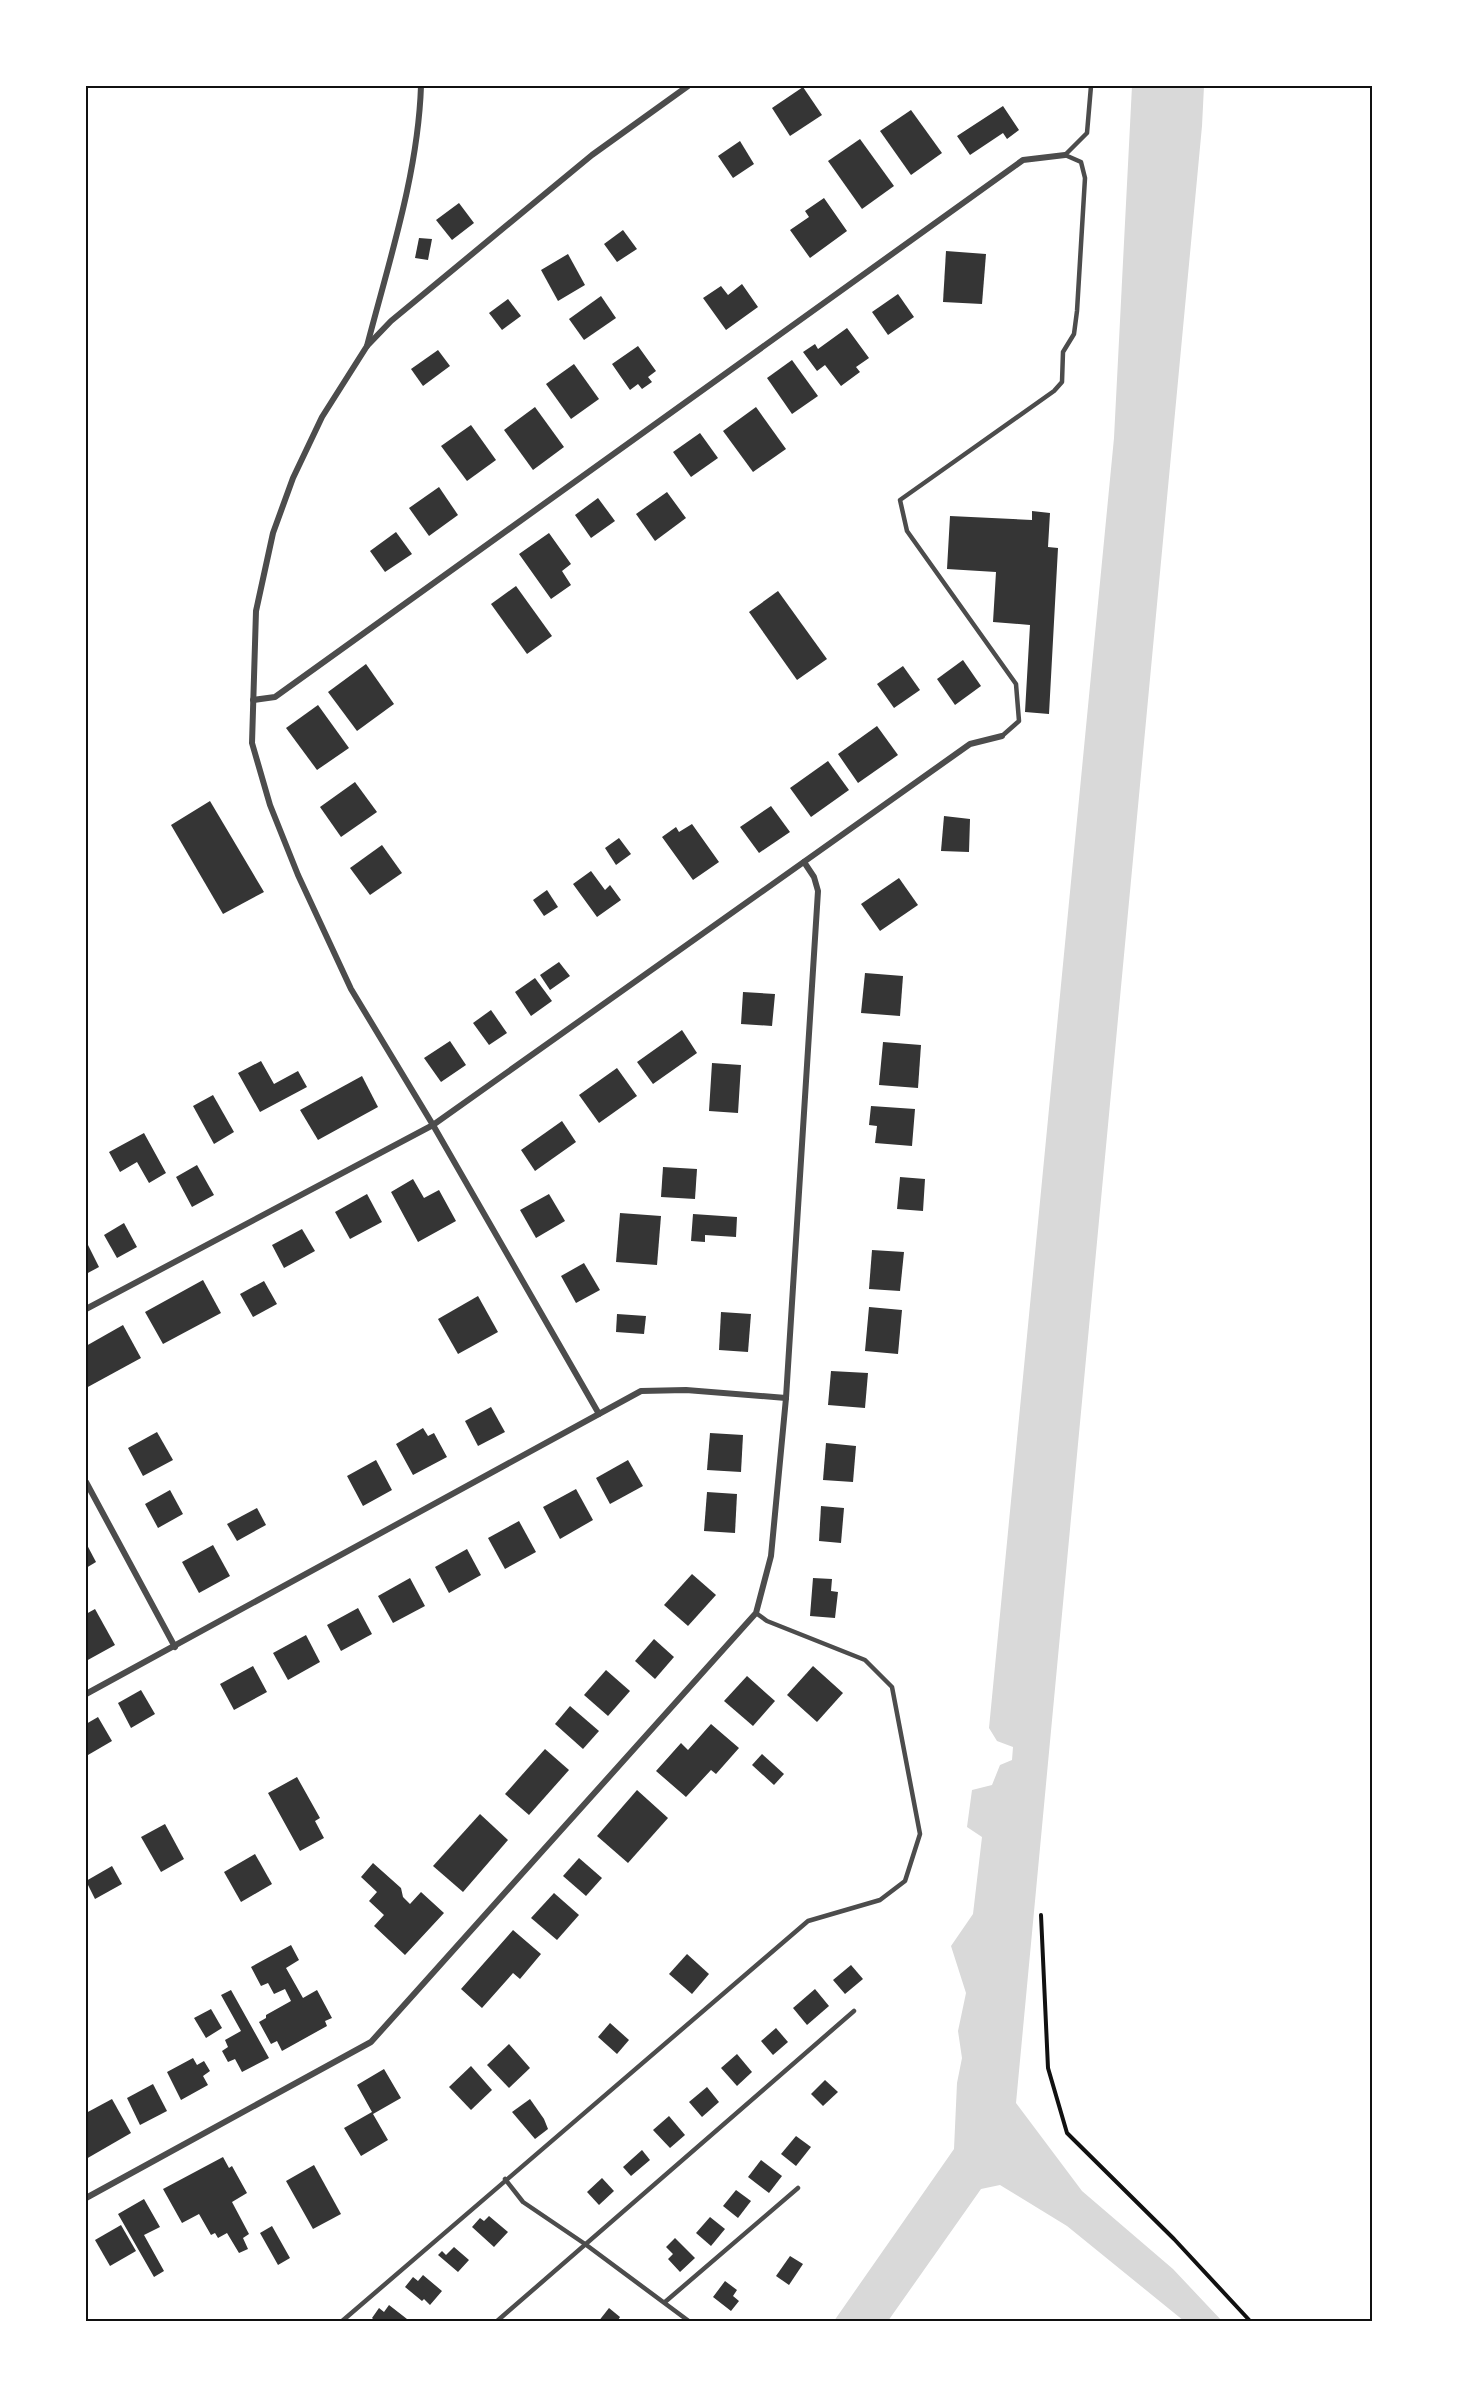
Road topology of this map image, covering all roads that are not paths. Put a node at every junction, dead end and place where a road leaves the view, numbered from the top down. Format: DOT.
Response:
graph roads {
  1 [pos="421,86"];
  2 [pos="688,86"];
  3 [pos="1091,86"];
  4 [pos="1065,155"];
  5 [pos="367,346"];
  6 [pos="253,700"];
  7 [pos="1002,736"];
  8 [pos="804,862"];
  9 [pos="433,1125"];
  10 [pos="86,1309"];
  11 [pos="786,1398"];
  12 [pos="599,1414"];
  13 [pos="86,1482"];
  14 [pos="756,1612"];
  15 [pos="175,1647"];
  16 [pos="86,1694"];
  17 [pos="854,2011"];
  18 [pos="505,2179"];
  19 [pos="798,2188"];
  20 [pos="86,2198"];
  21 [pos="585,2244"];
  22 [pos="665,2302"];
  23 [pos="341,2322"];
  24 [pos="496,2322"];
  25 [pos="690,2322"];
  1 -- 5 [label="street"];
  2 -- 5 [label="street"];
  3 -- 4 [label="lane"];
  4 -- 6 [label="street"];
  4 -- 7 [label="lane"];
  5 -- 6 [label="street"];
  6 -- 9 [label="street"];
  7 -- 8 [label="street"];
  8 -- 9 [label="street"];
  8 -- 11 [label="street"];
  9 -- 10 [label="street"];
  9 -- 12 [label="street"];
  11 -- 12 [label="street"];
  11 -- 14 [label="street"];
  12 -- 15 [label="street"];
  13 -- 15 [label="street"];
  14 -- 18 [label="lane"];
  14 -- 20 [label="street"];
  15 -- 16 [label="street"];
  17 -- 21 [label="lane"];
  18 -- 21 [label="lane"];
  18 -- 23 [label="lane"];
  19 -- 22 [label="lane"];
  21 -- 22 [label="lane"];
  21 -- 24 [label="lane"];
  22 -- 25 [label="lane"];
}
